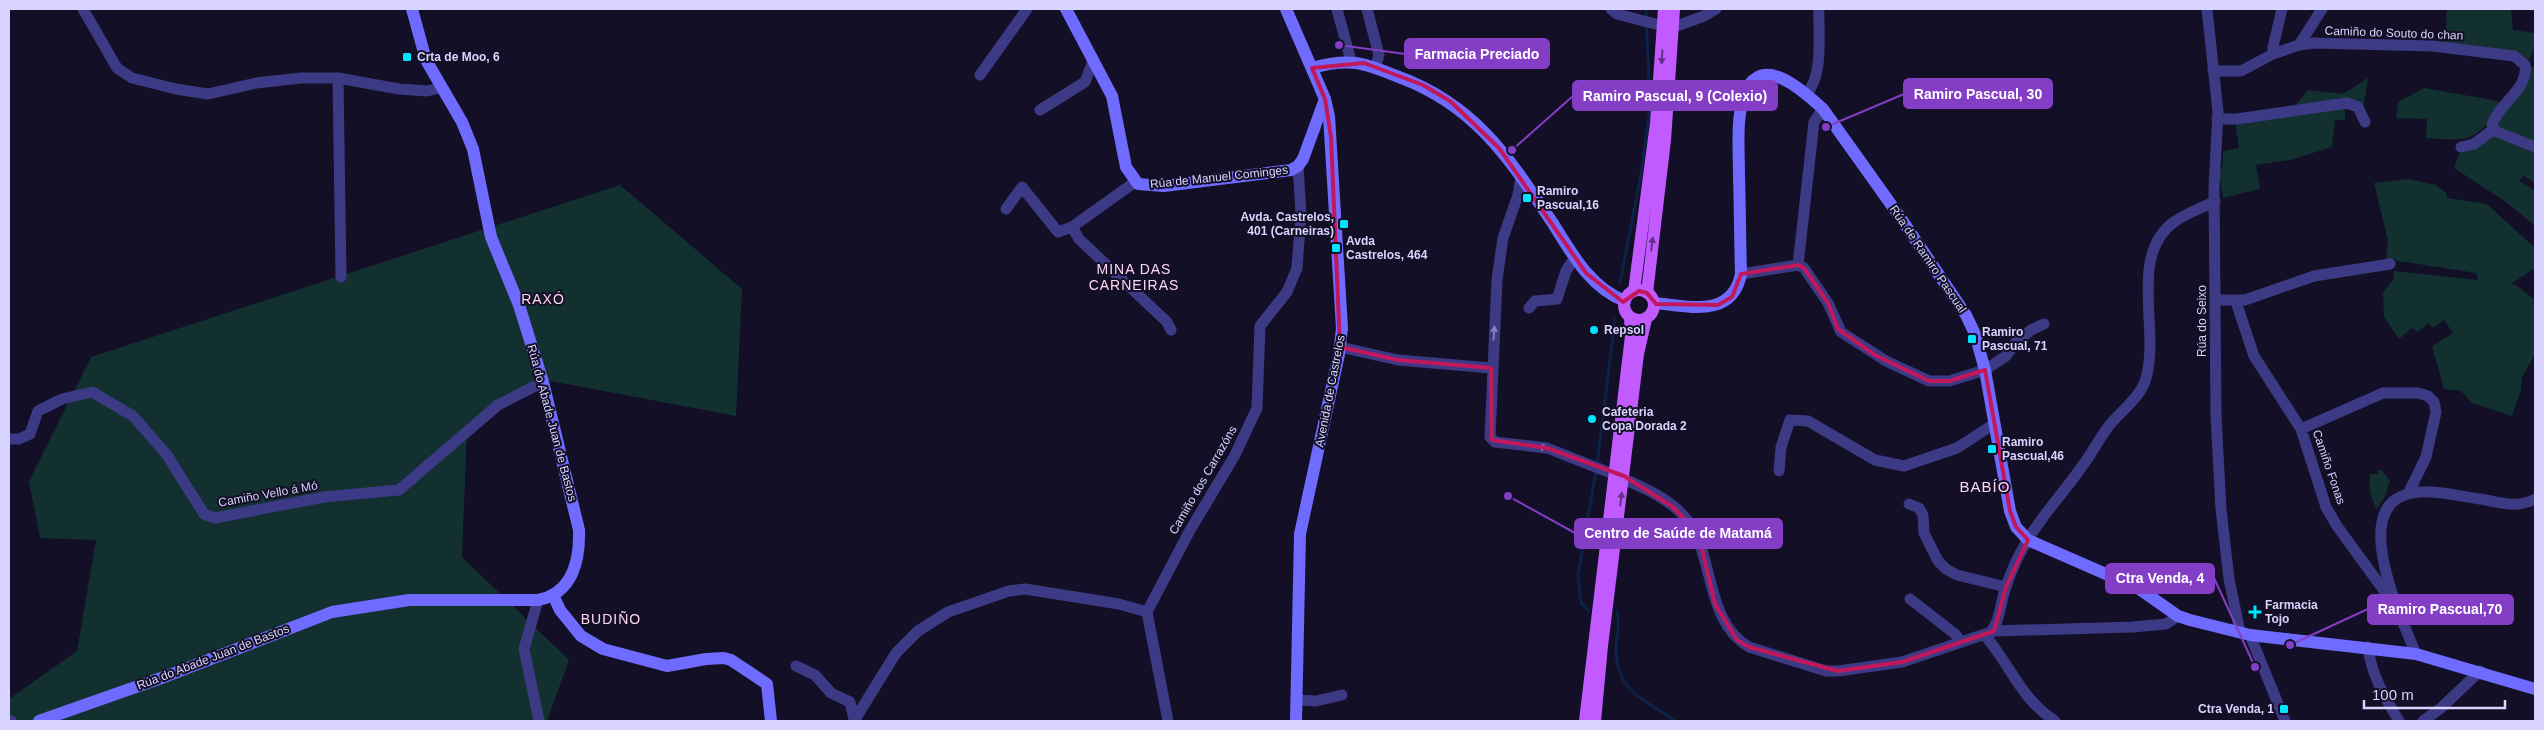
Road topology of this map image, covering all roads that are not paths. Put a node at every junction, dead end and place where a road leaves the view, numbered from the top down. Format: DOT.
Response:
graph roads {
  1 [pos="83,9"];
  2 [pos="412,9"];
  3 [pos="1027,9"];
  4 [pos="1066,9"];
  5 [pos="1286,9"];
  6 [pos="1337,9"];
  7 [pos="1368,9"];
  8 [pos="1611,9"];
  9 [pos="1664,9"];
  10 [pos="1674,9"];
  11 [pos="1716,9"];
  12 [pos="1820,9"];
  13 [pos="2282,9"];
  14 [pos="2322,9"];
  15 [pos="2203,10"];
  16 [pos="1663,25"];
  17 [pos="2298,45"];
  18 [pos="2273,54"];
  19 [pos="1093,61"];
  20 [pos="1351,61"];
  21 [pos="1312,68"];
  22 [pos="1375,68"];
  23 [pos="2214,71"];
  24 [pos="980,75"];
  25 [pos="338,78"];
  26 [pos="440,88"];
  27 [pos="1807,94"];
  28 [pos="1325,99"];
  29 [pos="1823,109"];
  30 [pos="1040,110"];
  31 [pos="2218,119"];
  32 [pos="2365,122"];
  33 [pos="2494,129"];
  34 [pos="2461,147"];
  35 [pos="2535,147"];
  36 [pos="1298,166"];
  37 [pos="1521,176"];
  38 [pos="1136,182"];
  39 [pos="2215,201"];
  40 [pos="1006,209"];
  41 [pos="1072,227"];
  42 [pos="1575,257"];
  43 [pos="2390,264"];
  44 [pos="1798,265"];
  45 [pos="1741,274"];
  46 [pos="341,277"];
  47 [pos="1641,292"];
  48 [pos="2216,300"];
  49 [pos="1625,301"];
  50 [pos="2236,302"];
  51 [pos="1654,303"];
  52 [pos="1530,308"];
  53 [pos="1630,317"];
  54 [pos="1646,319"];
  55 [pos="2044,324"];
  56 [pos="1170,330"];
  57 [pos="1340,347"];
  58 [pos="1491,368"];
  59 [pos="1985,370"];
  60 [pos="543,382"];
  61 [pos="1994,424"];
  62 [pos="2301,429"];
  63 [pos="9,439"];
  64 [pos="1779,471"];
  65 [pos="1613,475"];
  66 [pos="2408,494"];
  67 [pos="2535,500"];
  68 [pos="1909,504"];
  69 [pos="2028,540"];
  70 [pos="2006,588"];
  71 [pos="553,595"];
  72 [pos="1910,599"];
  73 [pos="538,600"];
  74 [pos="2396,607"];
  75 [pos="1147,612"];
  76 [pos="2178,616"];
  77 [pos="1994,631"];
  78 [pos="2245,634"];
  79 [pos="1961,642"];
  80 [pos="2368,647"];
  81 [pos="2416,654"];
  82 [pos="796,666"];
  83 [pos="2480,672"];
  84 [pos="2535,689"];
  85 [pos="1342,695"];
  86 [pos="1296,700"];
  87 [pos="854,720"];
  88 [pos="39,721"];
  89 [pos="539,721"];
  90 [pos="771,721"];
  91 [pos="1168,721"];
  92 [pos="1296,721"];
  93 [pos="1585,721"];
  94 [pos="1595,721"];
  95 [pos="2056,721"];
  96 [pos="2285,721"];
  97 [pos="2399,721"];
  98 [pos="2423,721"];
  1 -- 25 [label="street"];
  2 -- 26 [label="street, Rúa do Abade Juan de Bastos"];
  3 -- 24 [label="street"];
  4 -- 19 [label="street, Rúa de Manuel Cominges"];
  5 -- 21 [label="street, Avenida de Castrelos"];
  6 -- 20 [label="street"];
  7 -- 22 [label="street"];
  8 -- 16 [label="street"];
  9 -- 16 [label="main road"];
  10 -- 16 [label="main road"];
  11 -- 16 [label="street"];
  12 -- 27 [label="street"];
  13 -- 18 [label="street"];
  14 -- 17 [label="street"];
  15 -- 23 [label="street, Rúa do Seixo"];
  16 -- 47 [label="main road"];
  17 -- 18 [label="street, Camiño do Souto do chan"];
  17 -- 33 [label="street, Camiño do Souto do chan"];
  18 -- 23 [label="street, Camiño do Souto do chan"];
  19 -- 30 [label="street"];
  19 -- 38 [label="street, Rúa de Manuel Cominges"];
  20 -- 21 [label="street"];
  20 -- 22 [label="street"];
  21 -- 28 [label="street, Avenida de Castrelos"];
  22 -- 37 [label="street"];
  23 -- 31 [label="street, Rúa do Seixo"];
  25 -- 26 [label="street"];
  25 -- 46 [label="street"];
  26 -- 60 [label="street, Rúa do Abade Juan de Bastos"];
  27 -- 29 [label="street, Rúa de Ramiro Pascual"];
  27 -- 45 [label="street, Rúa de Ramiro Pascual"];
  28 -- 36 [label="street, Rúa de Manuel Cominges"];
  28 -- 57 [label="street, Avenida de Castrelos"];
  29 -- 44 [label="street"];
  29 -- 59 [label="street, Rúa de Ramiro Pascual"];
  31 -- 32 [label="street"];
  31 -- 39 [label="street, Rúa do Seixo"];
  33 -- 34 [label="street"];
  33 -- 35 [label="street"];
  36 -- 38 [label="street, Rúa de Manuel Cominges"];
  36 -- 75 [label="street, Camiño dos Carrazóns"];
  37 -- 42 [label="street"];
  58 -- 37 [label="street, one-way"];
  38 -- 41 [label="street"];
  39 -- 48 [label="street, Rúa do Seixo"];
  39 -- 69 [label="street"];
  40 -- 41 [label="street"];
  41 -- 56 [label="street"];
  42 -- 49 [label="street"];
  42 -- 52 [label="street"];
  43 -- 50 [label="street"];
  44 -- 45 [label="street"];
  44 -- 59 [label="street"];
  45 -- 51 [label="street, Rúa de Ramiro Pascual"];
  47 -- 49 [label="main road"];
  47 -- 51 [label="main road"];
  48 -- 50 [label="street"];
  48 -- 78 [label="street, Rúa do Seixo"];
  49 -- 53 [label="main road"];
  50 -- 62 [label="street, Camiño Fonas"];
  51 -- 54 [label="main road"];
  53 -- 54 [label="main road"];
  53 -- 65 [label="main road"];
  54 -- 65 [label="main road"];
  55 -- 59 [label="street"];
  57 -- 58 [label="street"];
  57 -- 86 [label="street, Avenida de Castrelos"];
  65 -- 58 [label="street, one-way"];
  59 -- 61 [label="street, Rúa de Ramiro Pascual"];
  60 -- 63 [label="street, Camiño Vello á Mó"];
  60 -- 71 [label="street, Rúa do Abade Juan de Bastos"];
  61 -- 64 [label="street"];
  61 -- 69 [label="street, Rúa de Ramiro Pascual"];
  62 -- 66 [label="street"];
  62 -- 74 [label="street, Camiño Fonas"];
  65 -- 79 [label="street"];
  65 -- 93 [label="main road"];
  94 -- 65 [label="main road, one-way"];
  66 -- 67 [label="street"];
  66 -- 74 [label="street"];
  68 -- 70 [label="street"];
  69 -- 70 [label="street"];
  69 -- 76 [label="street"];
  70 -- 77 [label="street"];
  71 -- 73 [label="street, Rúa do Abade Juan de Bastos"];
  71 -- 90 [label="street"];
  72 -- 79 [label="street"];
  73 -- 88 [label="street, Rúa do Abade Juan de Bastos"];
  73 -- 89 [label="street"];
  74 -- 81 [label="street"];
  75 -- 87 [label="street"];
  75 -- 91 [label="street"];
  76 -- 77 [label="street"];
  76 -- 78 [label="street"];
  77 -- 79 [label="street"];
  77 -- 95 [label="street"];
  78 -- 80 [label="street"];
  78 -- 96 [label="street, Rúa do Seixo"];
  80 -- 81 [label="street"];
  80 -- 97 [label="street"];
  81 -- 83 [label="street"];
  82 -- 87 [label="street"];
  83 -- 84 [label="street"];
  83 -- 98 [label="street"];
  85 -- 86 [label="street"];
  86 -- 92 [label="street, Avenida de Castrelos"];
}
